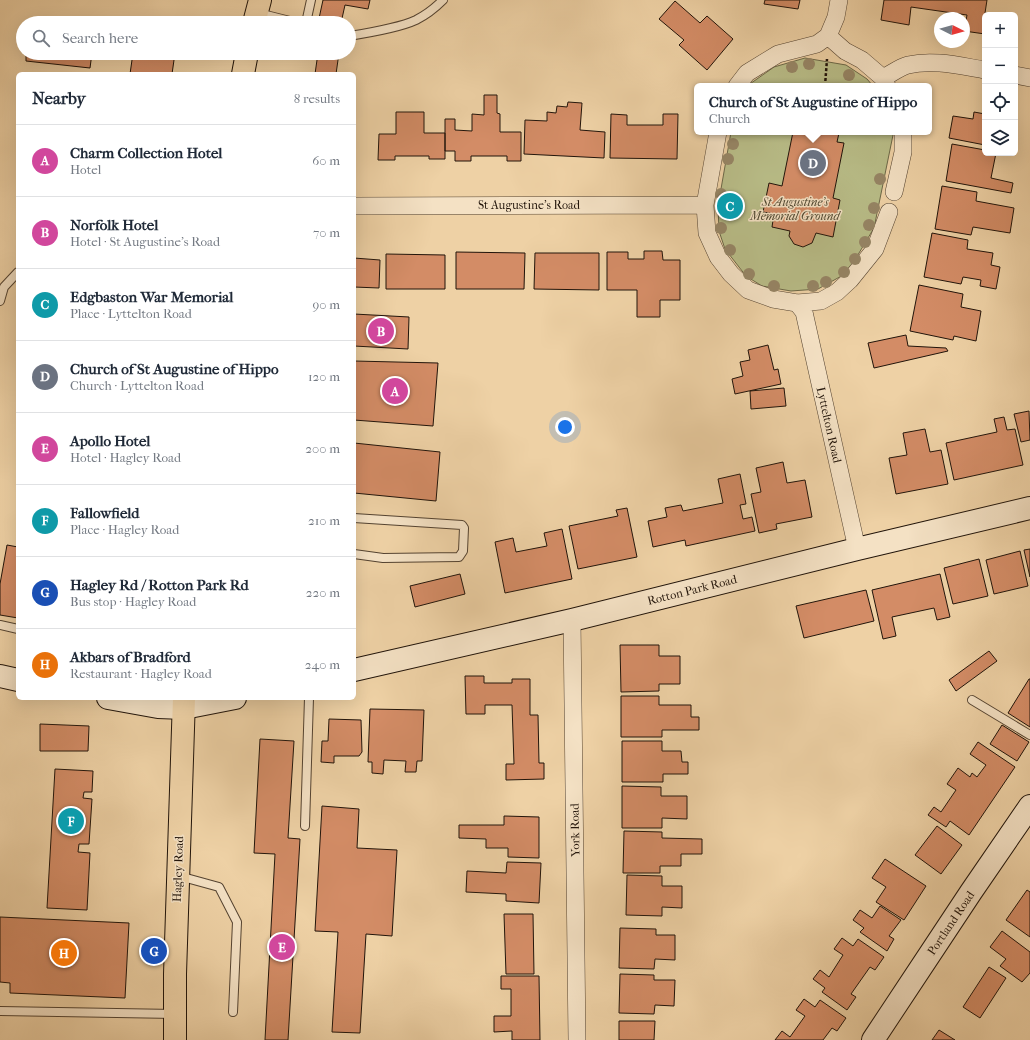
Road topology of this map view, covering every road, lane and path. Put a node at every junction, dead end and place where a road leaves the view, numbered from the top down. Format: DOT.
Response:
graph roads {
  1 [pos="311,0"];
  2 [pos="444,0"];
  3 [pos="839,0"];
  4 [pos="257,12"];
  5 [pos="272,16"];
  6 [pos="308,16"];
  7 [pos="356,35"];
  8 [pos="828,36"];
  9 [pos="246,60"];
  10 [pos="982,70"];
  11 [pos="243,72"];
  12 [pos="1018,76"];
  13 [pos="1030,78"];
  14 [pos="885,82"];
  15 [pos="739,83"];
  16 [pos="717,135"];
  17 [pos="903,135"];
  18 [pos="894,192"];
  19 [pos="705,205"];
  20 [pos="356,206"];
  21 [pos="889,212"];
  22 [pos="16,274"];
  23 [pos="0,301"];
  24 [pos="797,303"];
  25 [pos="1030,508"];
  26 [pos="356,518"];
  27 [pos="857,549"];
  28 [pos="356,554"];
  29 [pos="572,620"];
  30 [pos="0,625"];
  31 [pos="16,629"];
  32 [pos="356,670"];
  33 [pos="119,700"];
  34 [pos="215,700"];
  35 [pos="310,700"];
  36 [pos="972,700"];
  37 [pos="184,703"];
  38 [pos="1030,735"];
  39 [pos="1030,806"];
  40 [pos="304,826"];
  41 [pos="178,876"];
  42 [pos="0,1011"];
  43 [pos="233,1012"];
  44 [pos="176,1014"];
  45 [pos="175,1040"];
  46 [pos="577,1040"];
  47 [pos="873,1040"];
  1 -- 6 [label="lane"];
  2 -- 7 [label="lane"];
  3 -- 8 [label="street"];
  4 -- 5 [label="lane"];
  8 -- 14 [label="street"];
  8 -- 15 [label="street"];
  9 -- 11 [label="highway"];
  10 -- 14 [label="street"];
  12 -- 13 [label="street"];
  16 -- 19 [label="street"];
  17 -- 18 [label="street"];
  19 -- 20 [label="street, St Augustine's Road"];
  19 -- 24 [label="street"];
  21 -- 24 [label="street"];
  22 -- 23 [label="lane"];
  24 -- 27 [label="street, Lyttelton Road"];
  25 -- 27 [label="main road, Rotton Park Road"];
  26 -- 28 [label="lane"];
  27 -- 29 [label="main road, Rotton Park Road"];
  29 -- 32 [label="main road, Rotton Park Road"];
  29 -- 46 [label="street, York Road"];
  30 -- 31 [label="lane"];
  33 -- 37 [label="main road"];
  34 -- 37 [label="main road"];
  35 -- 40 [label="lane"];
  36 -- 38 [label="lane"];
  37 -- 41 [label="highway, Hagley Road"];
  39 -- 47 [label="main road, Portland Road"];
  41 -- 43 [label="lane"];
  41 -- 44 [label="highway, Hagley Road"];
  42 -- 44 [label="lane"];
  44 -- 45 [label="highway, Hagley Road"];
}
